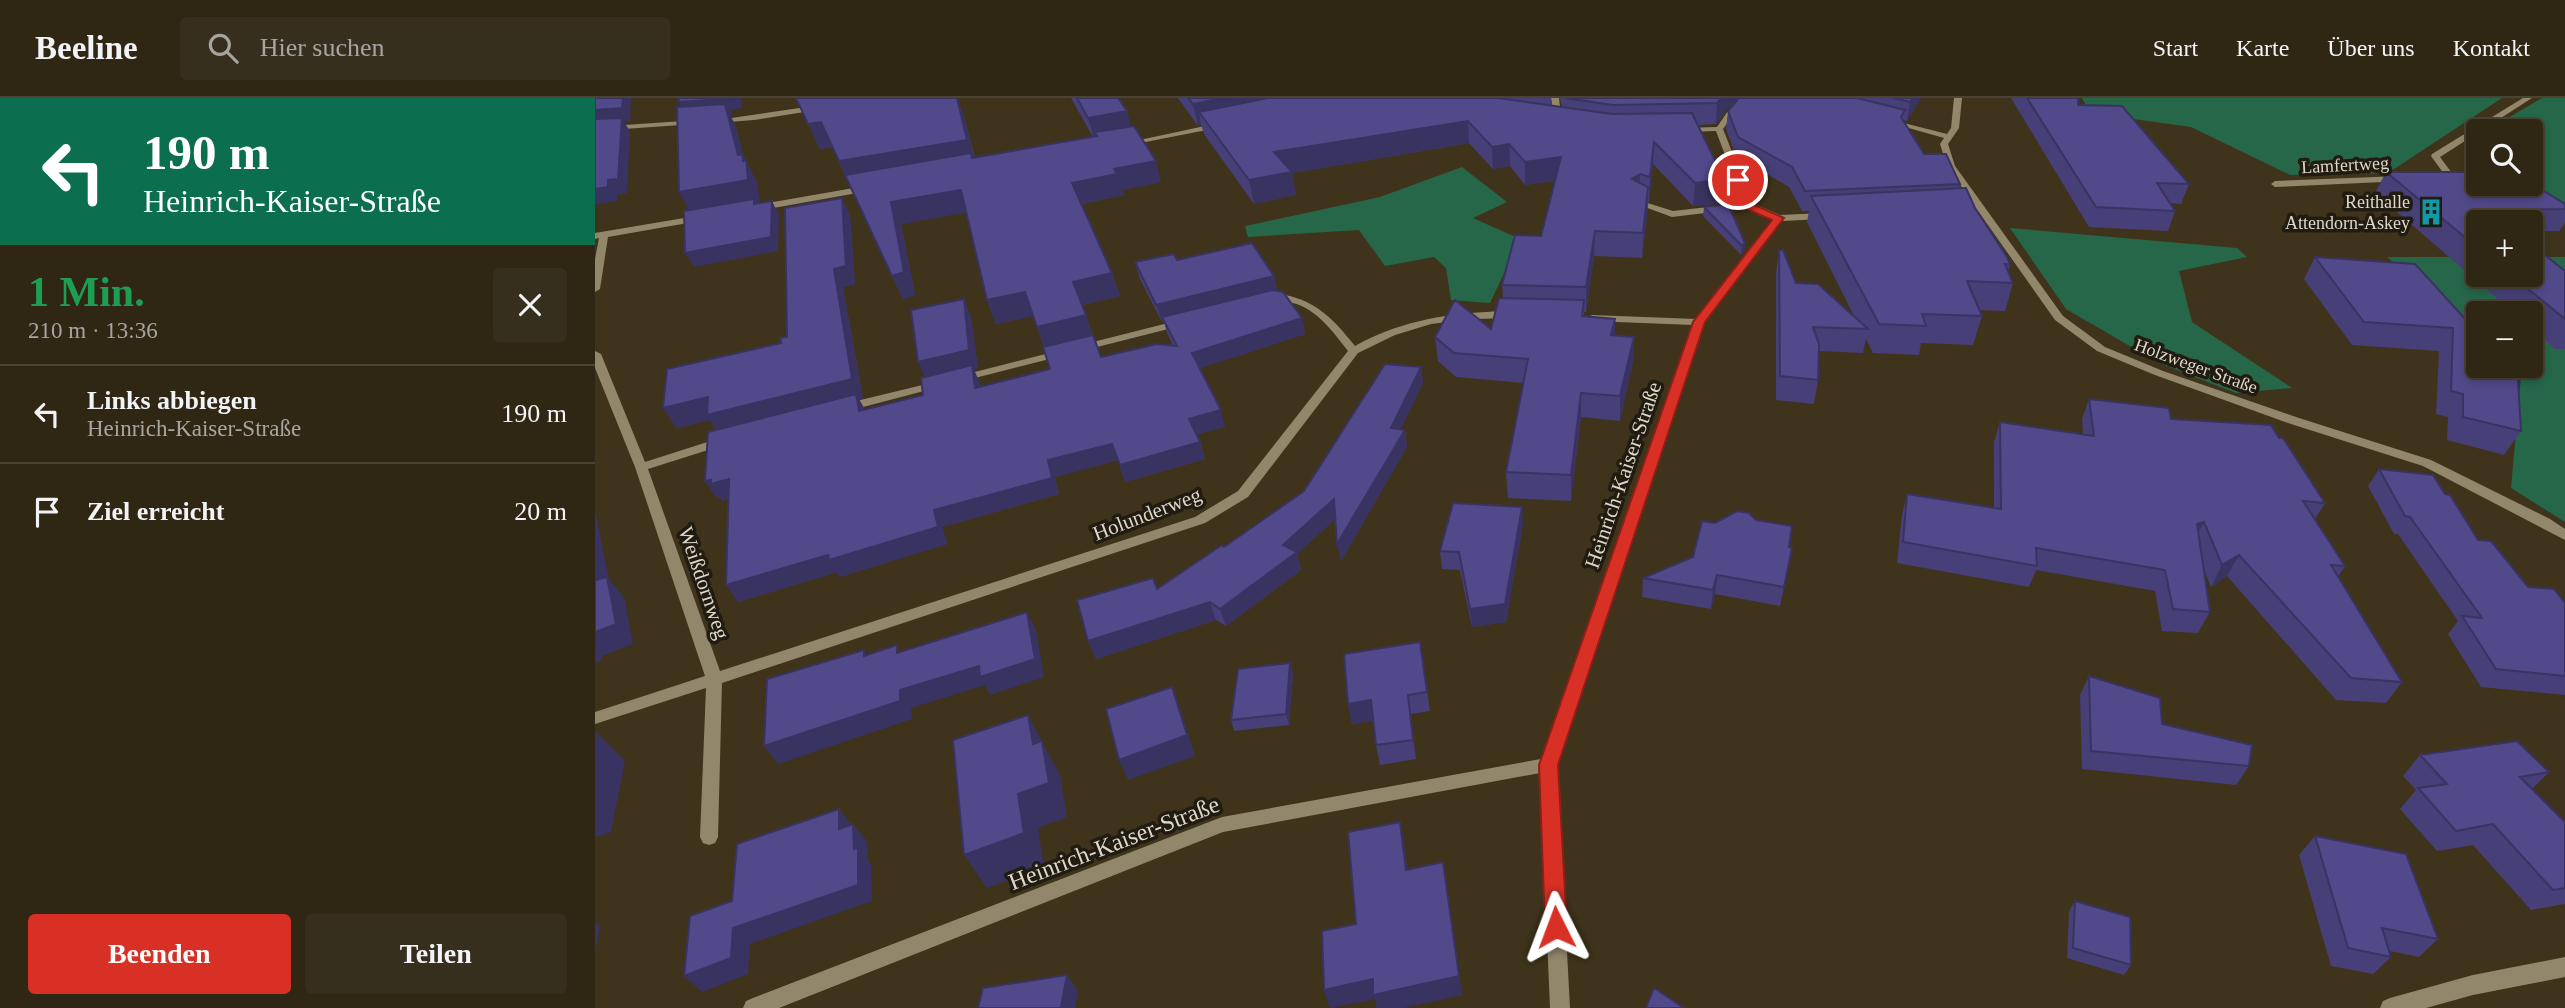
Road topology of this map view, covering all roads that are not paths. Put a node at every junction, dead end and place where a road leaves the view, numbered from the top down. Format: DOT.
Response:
graph roads {
  1 [pos="1555,98"];
  2 [pos="1747,98"];
  3 [pos="1958,98"];
  4 [pos="2528,98"];
  5 [pos="828,105"];
  6 [pos="1881,119"];
  7 [pos="1545,122"];
  8 [pos="1227,124"];
  9 [pos="1559,124"];
  10 [pos="1572,126"];
  11 [pos="595,129"];
  12 [pos="1719,129"];
  13 [pos="1679,130"];
  14 [pos="1948,137"];
  15 [pos="1111,146"];
  16 [pos="2410,178"];
  17 [pos="2423,178"];
  18 [pos="2274,184"];
  19 [pos="887,185"];
  20 [pos="1638,203"];
  21 [pos="1748,205"];
  22 [pos="1981,208"];
  23 [pos="1941,210"];
  24 [pos="741,211"];
  25 [pos="714,216"];
  26 [pos="1833,216"];
  27 [pos="1779,218"];
  28 [pos="599,235"];
  29 [pos="595,289"];
  30 [pos="1255,304"];
  31 [pos="1534,316"];
  32 [pos="1575,317"];
  33 [pos="1194,320"];
  34 [pos="1699,322"];
  35 [pos="1354,351"];
  36 [pos="595,354"];
  37 [pos="833,411"];
  38 [pos="741,435"];
  39 [pos="641,467"];
  40 [pos="2565,535"];
  41 [pos="714,678"];
  42 [pos="595,718"];
  43 [pos="1548,765"];
  44 [pos="709,837"];
  45 [pos="2565,967"];
  46 [pos="753,1008"];
  47 [pos="1560,1008"];
  48 [pos="2390,1008"];
  1 -- 9 [label="street"];
  2 -- 12 [label="street"];
  3 -- 14 [label="street, Holzweger Straße"];
  4 -- 17 [label="street"];
  5 -- 11 [label="street"];
  6 -- 14 [label="street"];
  7 -- 9 [label="street"];
  8 -- 15 [label="street"];
  9 -- 10 [label="street"];
  12 -- 13 [label="street"];
  12 -- 21 [label="street"];
  14 -- 22 [label="street, Holzweger Straße"];
  16 -- 18 [label="street, Lamfertweg"];
  19 -- 24 [label="street"];
  20 -- 21 [label="street"];
  21 -- 27 [label="street"];
  22 -- 23 [label="street"];
  22 -- 40 [label="street, Holzweger Straße"];
  25 -- 28 [label="street"];
  26 -- 27 [label="street"];
  27 -- 34 [label="street, Heinrich-Kaiser-Straße"];
  28 -- 29 [label="street"];
  30 -- 35 [label="street"];
  31 -- 35 [label="street, Holunderweg"];
  32 -- 34 [label="street"];
  33 -- 37 [label="street"];
  34 -- 43 [label="street, Heinrich-Kaiser-Straße"];
  35 -- 41 [label="street, Holunderweg"];
  36 -- 39 [label="street, Weißdornweg"];
  38 -- 39 [label="street"];
  39 -- 41 [label="street, Weißdornweg"];
  41 -- 42 [label="street, Holunderweg"];
  41 -- 44 [label="street, Weißdornweg"];
  43 -- 46 [label="street, Heinrich-Kaiser-Straße"];
  43 -- 47 [label="street, Heinrich-Kaiser-Straße"];
  45 -- 48 [label="street"];
}
